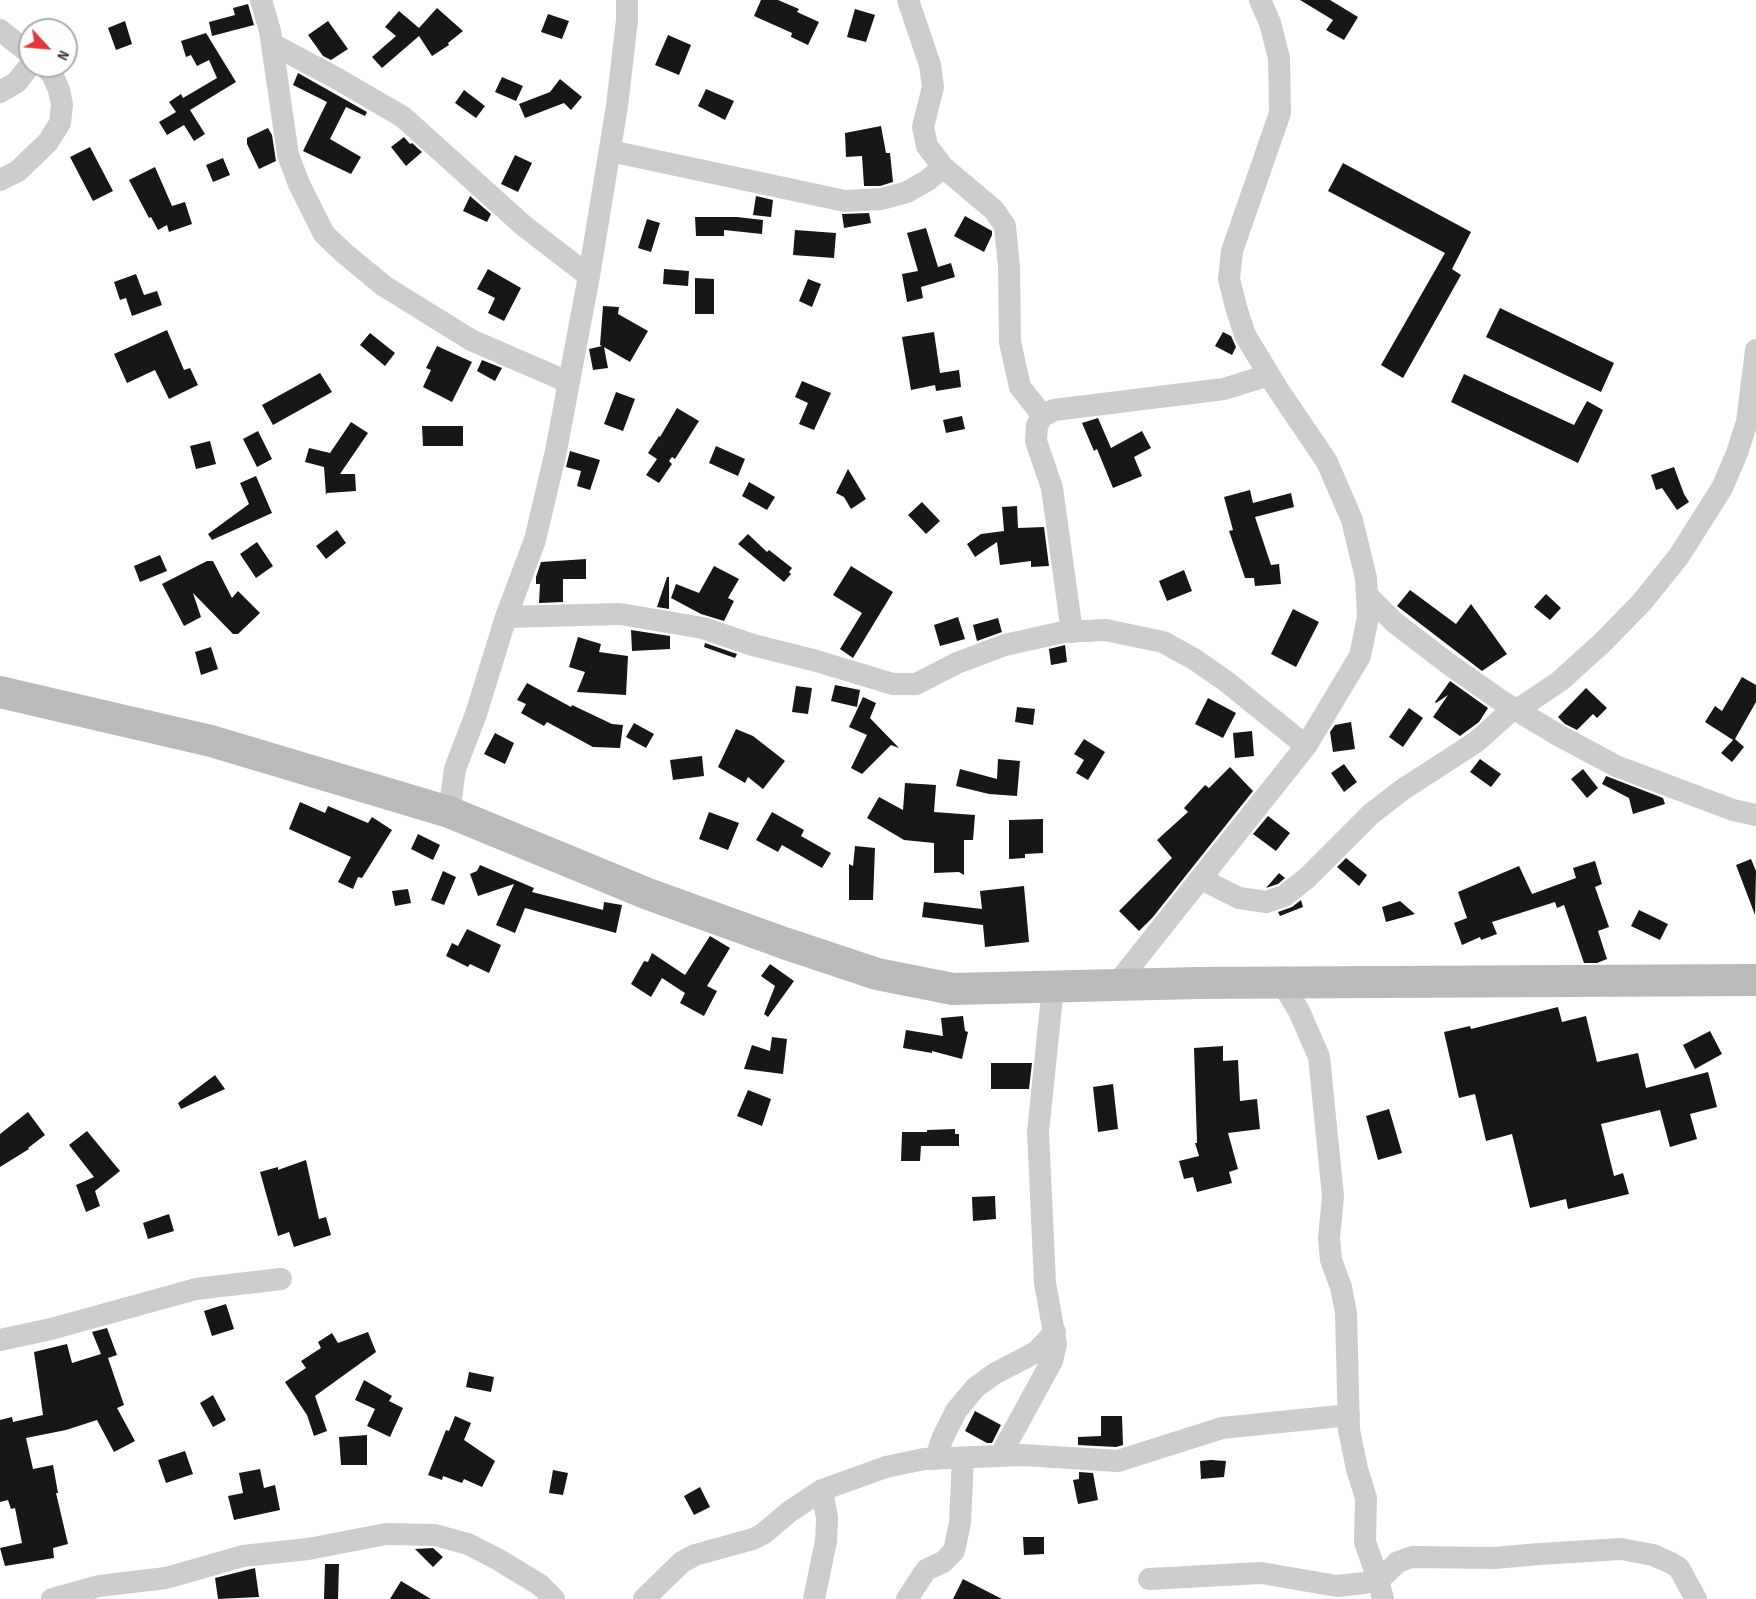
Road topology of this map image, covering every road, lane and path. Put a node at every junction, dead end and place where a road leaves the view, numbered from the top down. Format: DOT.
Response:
graph roads {
  1 [pos="261,0"];
  2 [pos="627,0"];
  3 [pos="908,0"];
  4 [pos="1260,0"];
  5 [pos="0,30"];
  6 [pos="18,44"];
  7 [pos="272,45"];
  8 [pos="20,78"];
  9 [pos="54,78"];
  10 [pos="0,92"];
  11 [pos="610,151"];
  12 [pos="943,167"];
  13 [pos="0,180"];
  14 [pos="589,276"];
  15 [pos="1756,350"];
  16 [pos="1269,375"];
  17 [pos="568,382"];
  18 [pos="1042,416"];
  19 [pos="1367,596"];
  20 [pos="506,617"];
  21 [pos="1072,632"];
  22 [pos="0,692"];
  23 [pos="1516,709"];
  24 [pos="1306,746"];
  25 [pos="449,812"];
  26 [pos="1756,815"];
  27 [pos="1201,879"];
  28 [pos="1756,980"];
  29 [pos="1282,983"];
  30 [pos="1115,986"];
  31 [pos="1053,987"];
  32 [pos="281,1279"];
  33 [pos="1055,1332"];
  34 [pos="0,1340"];
  35 [pos="1349,1415"];
  36 [pos="1000,1456"];
  37 [pos="963,1458"];
  38 [pos="935,1459"];
  39 [pos="822,1490"];
  40 [pos="1149,1579"];
  41 [pos="1381,1589"];
  42 [pos="52,1599"];
  43 [pos="554,1599"];
  44 [pos="644,1599"];
  45 [pos="814,1599"];
  46 [pos="907,1599"];
  47 [pos="1696,1599"];
  1 -- 7 [label="street"];
  2 -- 11 [label="street"];
  3 -- 12 [label="street"];
  4 -- 16 [label="street"];
  5 -- 6 [label="street"];
  7 -- 14 [label="street"];
  7 -- 17 [label="street"];
  8 -- 10 [label="street"];
  9 -- 13 [label="street"];
  11 -- 12 [label="street"];
  11 -- 14 [label="street"];
  12 -- 18 [label="street"];
  14 -- 17 [label="street"];
  15 -- 23 [label="street"];
  16 -- 18 [label="street"];
  16 -- 19 [label="street"];
  17 -- 20 [label="street"];
  18 -- 21 [label="street"];
  19 -- 23 [label="street"];
  19 -- 24 [label="street"];
  20 -- 21 [label="street"];
  20 -- 25 [label="street"];
  21 -- 24 [label="street"];
  22 -- 25 [label="street"];
  23 -- 26 [label="street"];
  23 -- 27 [label="street"];
  24 -- 27 [label="street"];
  25 -- 31 [label="street"];
  27 -- 30 [label="street"];
  28 -- 29 [label="street"];
  29 -- 30 [label="street"];
  29 -- 35 [label="street"];
  30 -- 31 [label="street"];
  31 -- 33 [label="street"];
  32 -- 34 [label="street"];
  33 -- 36 [label="street"];
  33 -- 38 [label="street"];
  35 -- 36 [label="street"];
  35 -- 41 [label="street"];
  36 -- 37 [label="street"];
  37 -- 38 [label="street"];
  37 -- 46 [label="street"];
  38 -- 39 [label="street"];
  39 -- 44 [label="street"];
  39 -- 45 [label="street"];
  40 -- 41 [label="street"];
  41 -- 47 [label="street"];
  42 -- 43 [label="street"];
}
